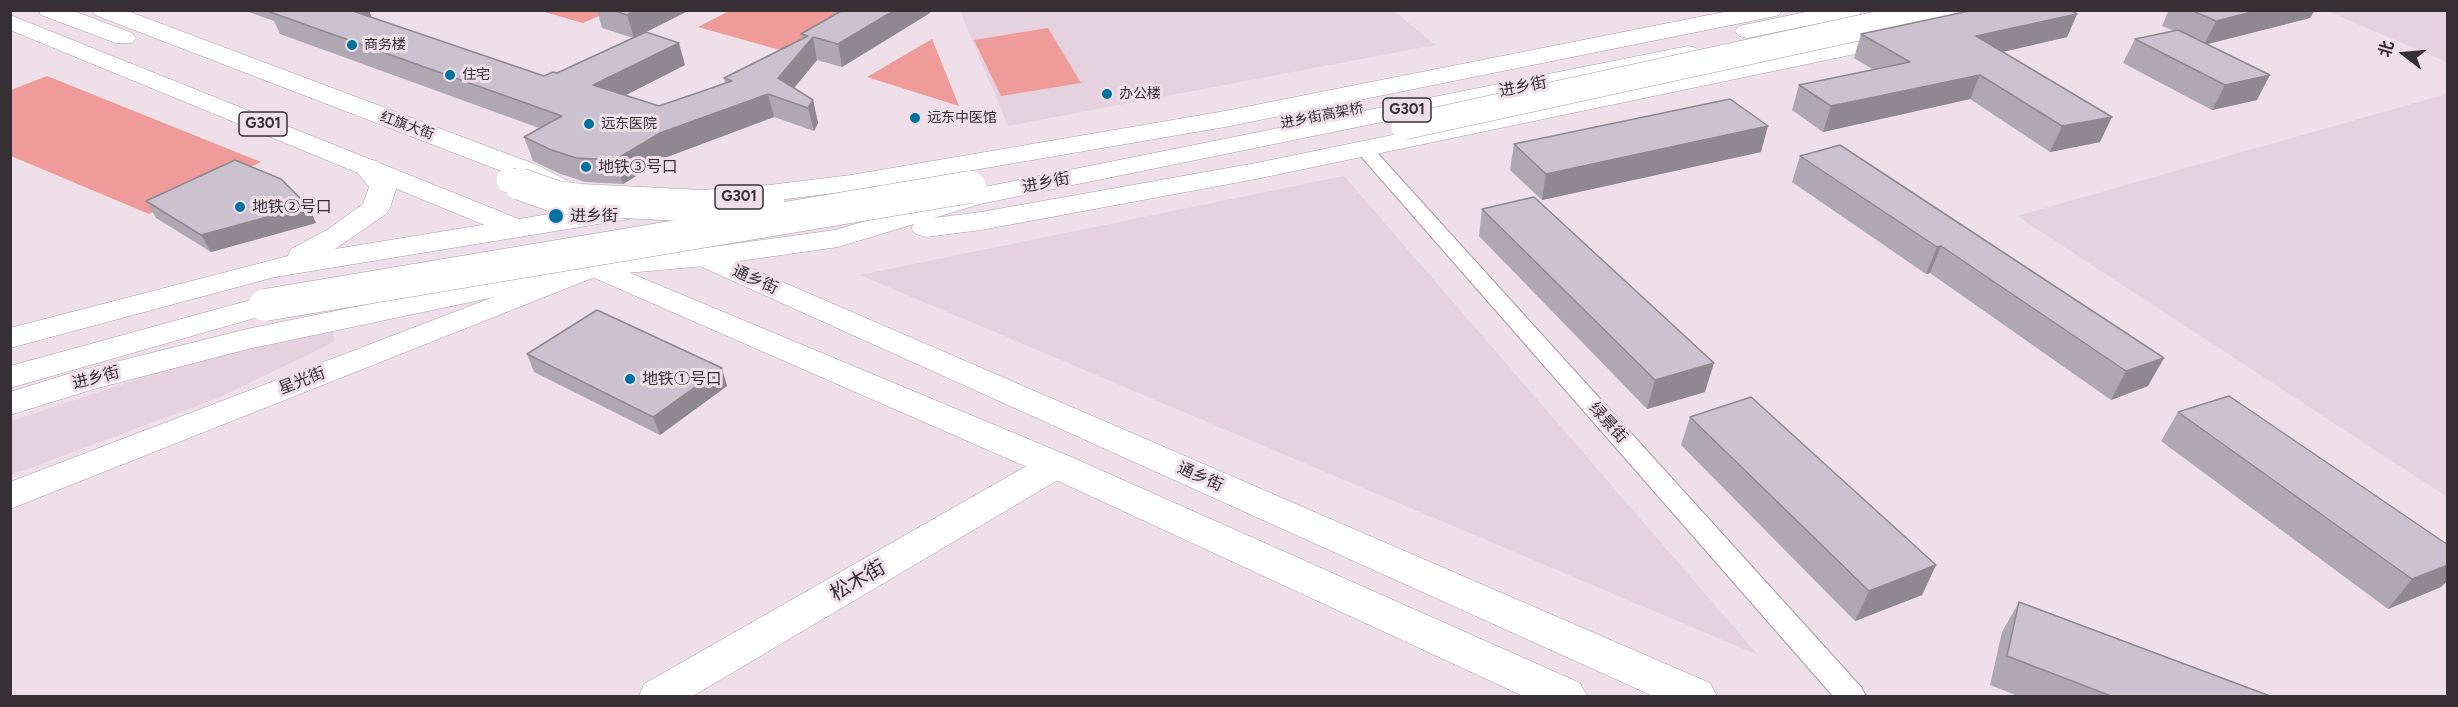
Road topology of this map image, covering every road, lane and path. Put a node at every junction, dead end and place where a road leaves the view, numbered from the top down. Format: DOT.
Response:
graph roads {
  1 [pos="49,10"];
  2 [pos="103,10"];
  3 [pos="1697,10"];
  4 [pos="1771,10"];
  5 [pos="1801,10"];
  6 [pos="1715,15"];
  7 [pos="1845,16"];
  8 [pos="1950,18"];
  9 [pos="10,22"];
  10 [pos="1753,40"];
  11 [pos="1786,63"];
  12 [pos="1365,150"];
  13 [pos="367,167"];
  14 [pos="968,181"];
  15 [pos="850,183"];
  16 [pos="818,198"];
  17 [pos="1026,212"];
  18 [pos="604,213"];
  19 [pos="514,227"];
  20 [pos="838,238"];
  21 [pos="704,257"];
  22 [pos="594,267"];
  23 [pos="273,268"];
  24 [pos="10,338"];
  25 [pos="10,355"];
  26 [pos="10,377"];
  27 [pos="10,404"];
  28 [pos="1056,465"];
  29 [pos="10,496"];
  30 [pos="659,696"];
  31 [pos="1565,696"];
  32 [pos="1695,696"];
  33 [pos="1851,696"];
  1 -- 16 [label="main road, bridge"];
  2 -- 18 [label="main road, 红旗大街"];
  3 -- 15 [label="main road"];
  4 -- 6 [label="main road, 进乡街 / G301"];
  5 -- 14 [label="main road, 进乡街高架桥"];
  6 -- 15 [label="main road, 进乡街 / G301"];
  7 -- 10 [label="main road, 进乡街 / G301"];
  7 -- 14 [label="main road, 进乡街高架桥"];
  8 -- 11 [label="main road"];
  8 -- 17 [label="main road, bridge"];
  9 -- 13 [label="main road, G301"];
  10 -- 11 [label="main road"];
  10 -- 20 [label="main road, 进乡街 / G301"];
  11 -- 12 [label="main road"];
  12 -- 17 [label="main road"];
  12 -- 33 [label="street, 绿景街"];
  13 -- 19 [label="main road, G301"];
  13 -- 23 [label="main road"];
  14 -- 16 [label="main road"];
  14 -- 26 [label="main road, 进乡街, bridge"];
  15 -- 18 [label="main road, 进乡街 / G301"];
  16 -- 25 [label="main road"];
  17 -- 20 [label="main road"];
  18 -- 19 [label="main road, 进乡街 / G301"];
  18 -- 21 [label="main road, 红旗大街"];
  19 -- 22 [label="main road, G301"];
  19 -- 23 [label="main road, 进乡街"];
  20 -- 21 [label="main road, 进乡街 / G301"];
  21 -- 22 [label="main road, 进乡街 / G301"];
  21 -- 32 [label="main road, 通乡街"];
  22 -- 27 [label="main road, 进乡街"];
  22 -- 28 [label="main road"];
  22 -- 29 [label="street, 星光街"];
  23 -- 24 [label="main road, 进乡街"];
  28 -- 30 [label="street, 松木街"];
  28 -- 31 [label="main road"];
}
